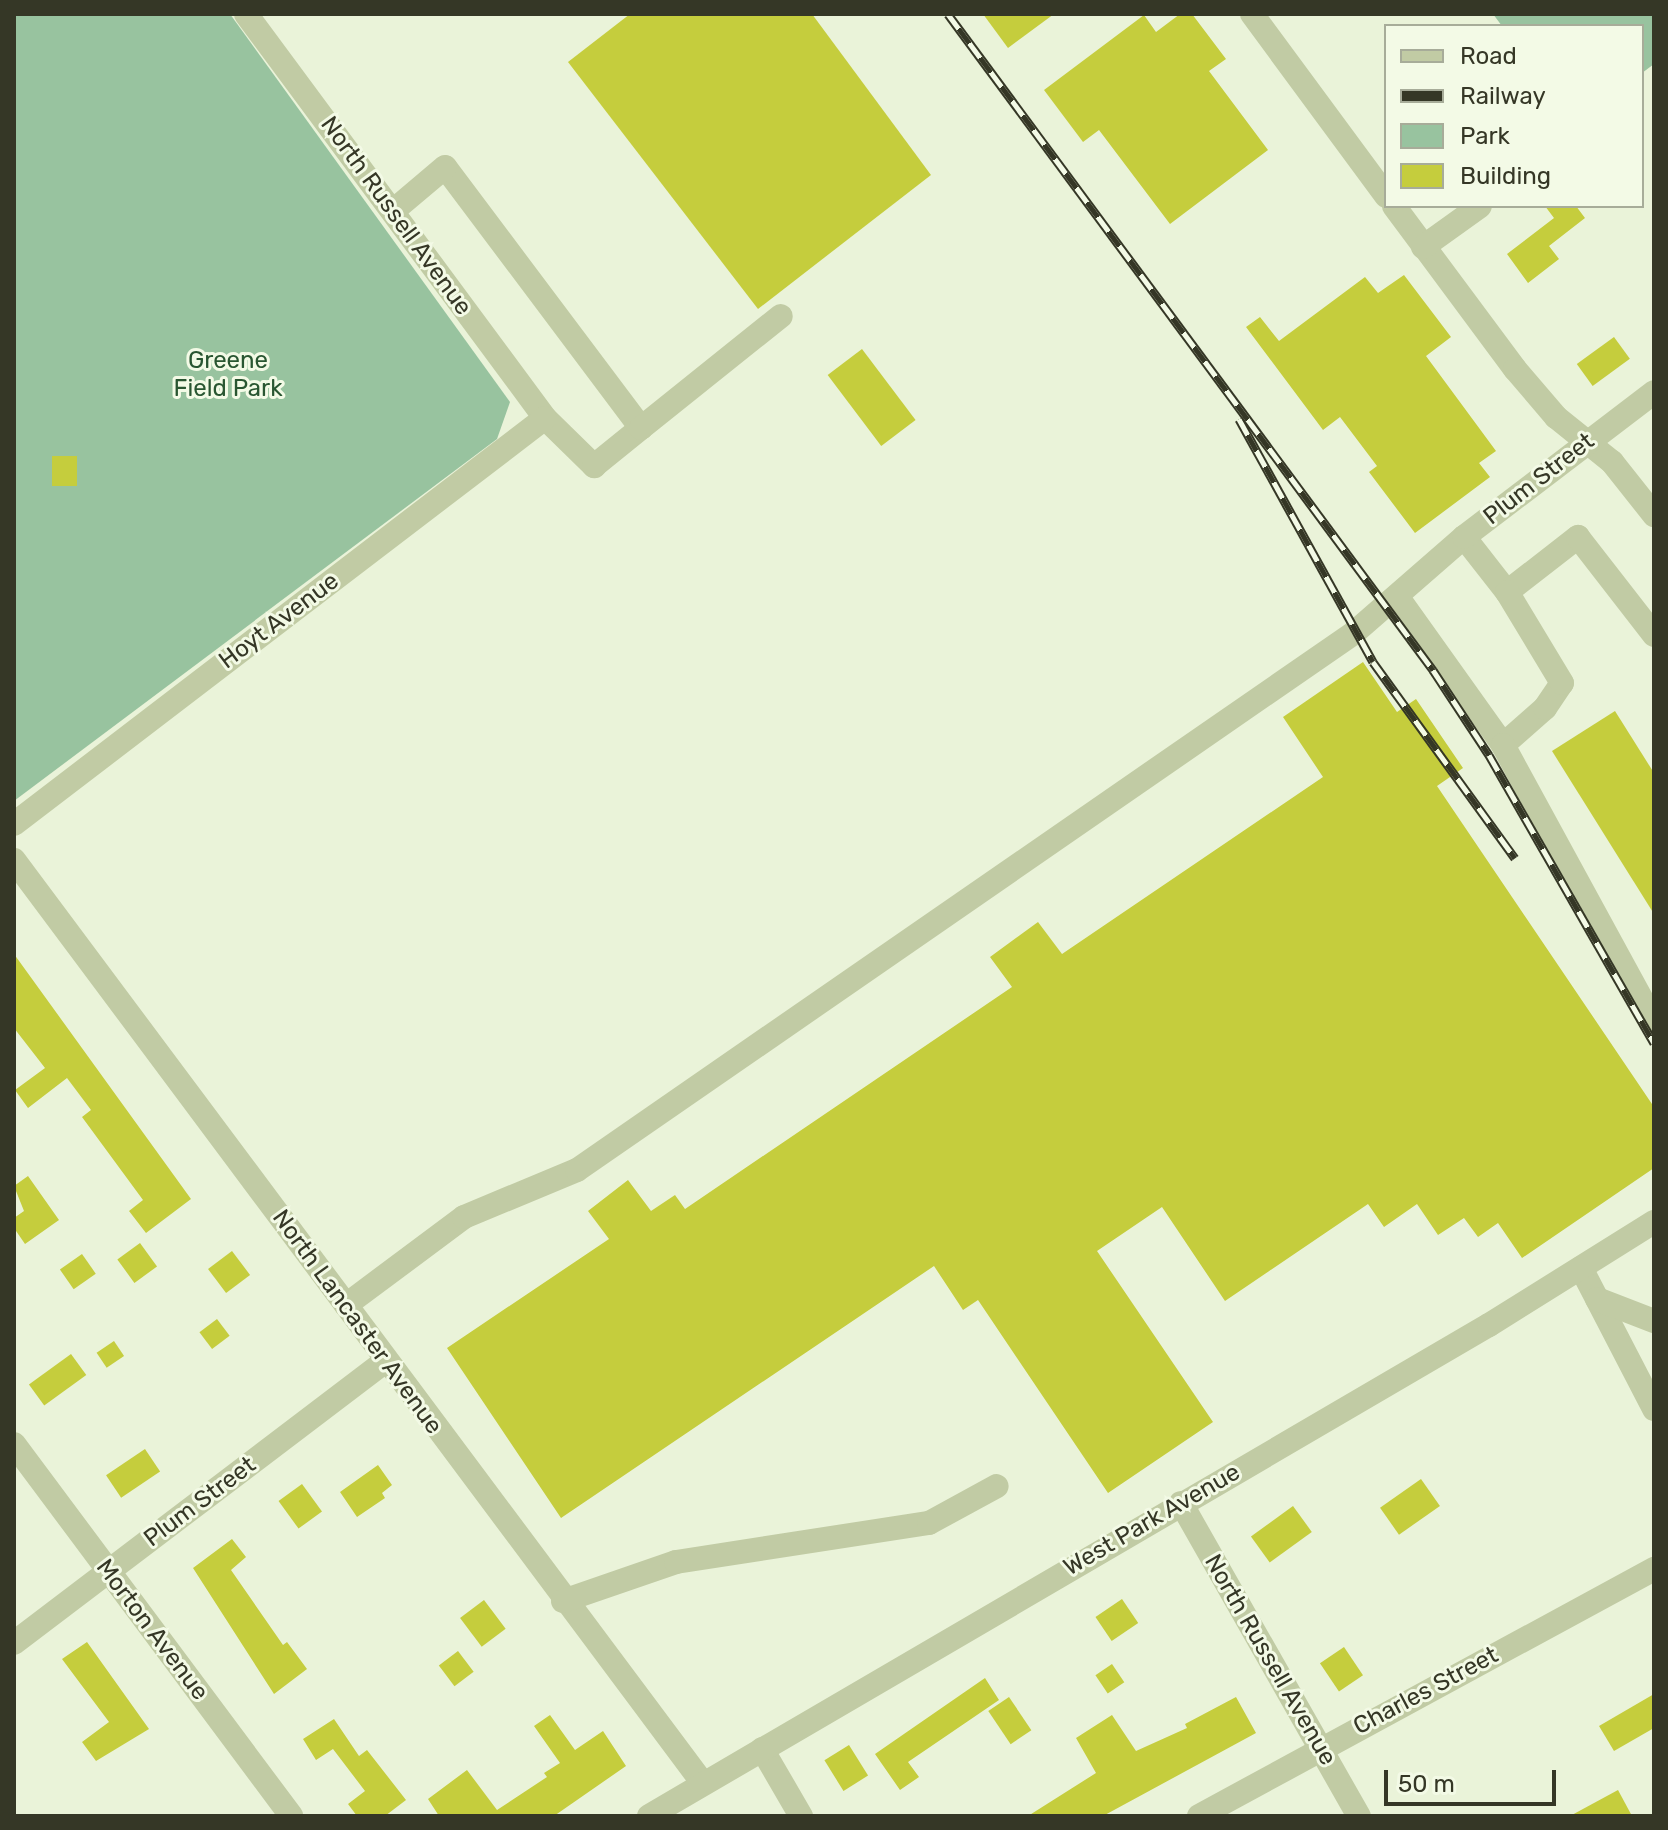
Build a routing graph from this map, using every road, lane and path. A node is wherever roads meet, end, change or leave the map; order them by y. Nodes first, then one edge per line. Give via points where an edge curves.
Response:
1 (246, 14) edge
2 (1252, 14) edge
3 (1384, 193) edge
4 (1395, 208) edge
5 (1477, 208) edge
6 (393, 211) junction
7 (1423, 247) junction
8 (781, 316) dead end
9 (1654, 392) edge
10 (545, 418) junction
11 (641, 428) junction
12 (1587, 442) junction
13 (1654, 515) edge
14 (1464, 537) junction
15 (1507, 592) junction
16 (1399, 599) junction
17 (1654, 635) edge
18 (1503, 745) junction
19 (14, 824) edge
20 (14, 860) edge
21 (1654, 1022) edge
22 (1654, 1222) edge
23 (1581, 1268) junction
24 (1597, 1299) junction
25 (346, 1305) junction
26 (1654, 1321) edge
27 (386, 1361) junction
28 (1654, 1409) edge
29 (14, 1444) edge
30 (997, 1486) dead end
31 (1181, 1503) junction
32 (1654, 1569) edge
33 (108, 1572) junction
34 (563, 1601) junction
35 (14, 1643) edge
36 (1320, 1748) junction
37 (762, 1749) junction
38 (702, 1782) junction
39 (291, 1816) edge
40 (649, 1816) edge
41 (801, 1816) edge
42 (1199, 1816) edge
43 (1359, 1816) edge

1 - 6 street, North Russell Avenue
2 - 3 street
4 - 7 street
5 - 7 street
6 - 10 street, North Russell Avenue
6 - 11 street via 445,167
7 - 12 street via 1515,369 1556,417
8 - 11 street
9 - 12 street, Plum Street
10 - 11 street, North Russell Avenue via 594,466
10 - 19 street, Hoyt Avenue
12 - 13 street via 1612,462
12 - 14 street, Plum Street
14 - 15 street
14 - 16 street, Plum Street
15 - 17 street via 1578,537
15 - 18 street via 1562,683 1545,708
16 - 18 street
16 - 25 street, Plum Street via 577,1170 464,1217
18 - 21 street
20 - 25 street, North Lancaster Avenue
22 - 23 street, West Park Avenue
23 - 24 street
23 - 31 street, West Park Avenue
24 - 26 street
24 - 28 street
25 - 27 street, North Lancaster Avenue
27 - 33 street, Plum Street
27 - 34 street, North Lancaster Avenue
29 - 33 street, Morton Avenue
30 - 34 street via 929,1523 676,1562
31 - 36 street, North Russell Avenue
31 - 37 street, West Park Avenue
32 - 36 street, Charles Street
33 - 35 street, Plum Street
33 - 39 street, Morton Avenue
34 - 38 street, North Lancaster Avenue
36 - 42 street, Charles Street
36 - 43 street, North Russell Avenue
37 - 38 street, West Park Avenue
37 - 41 street
38 - 40 street, West Park Avenue

